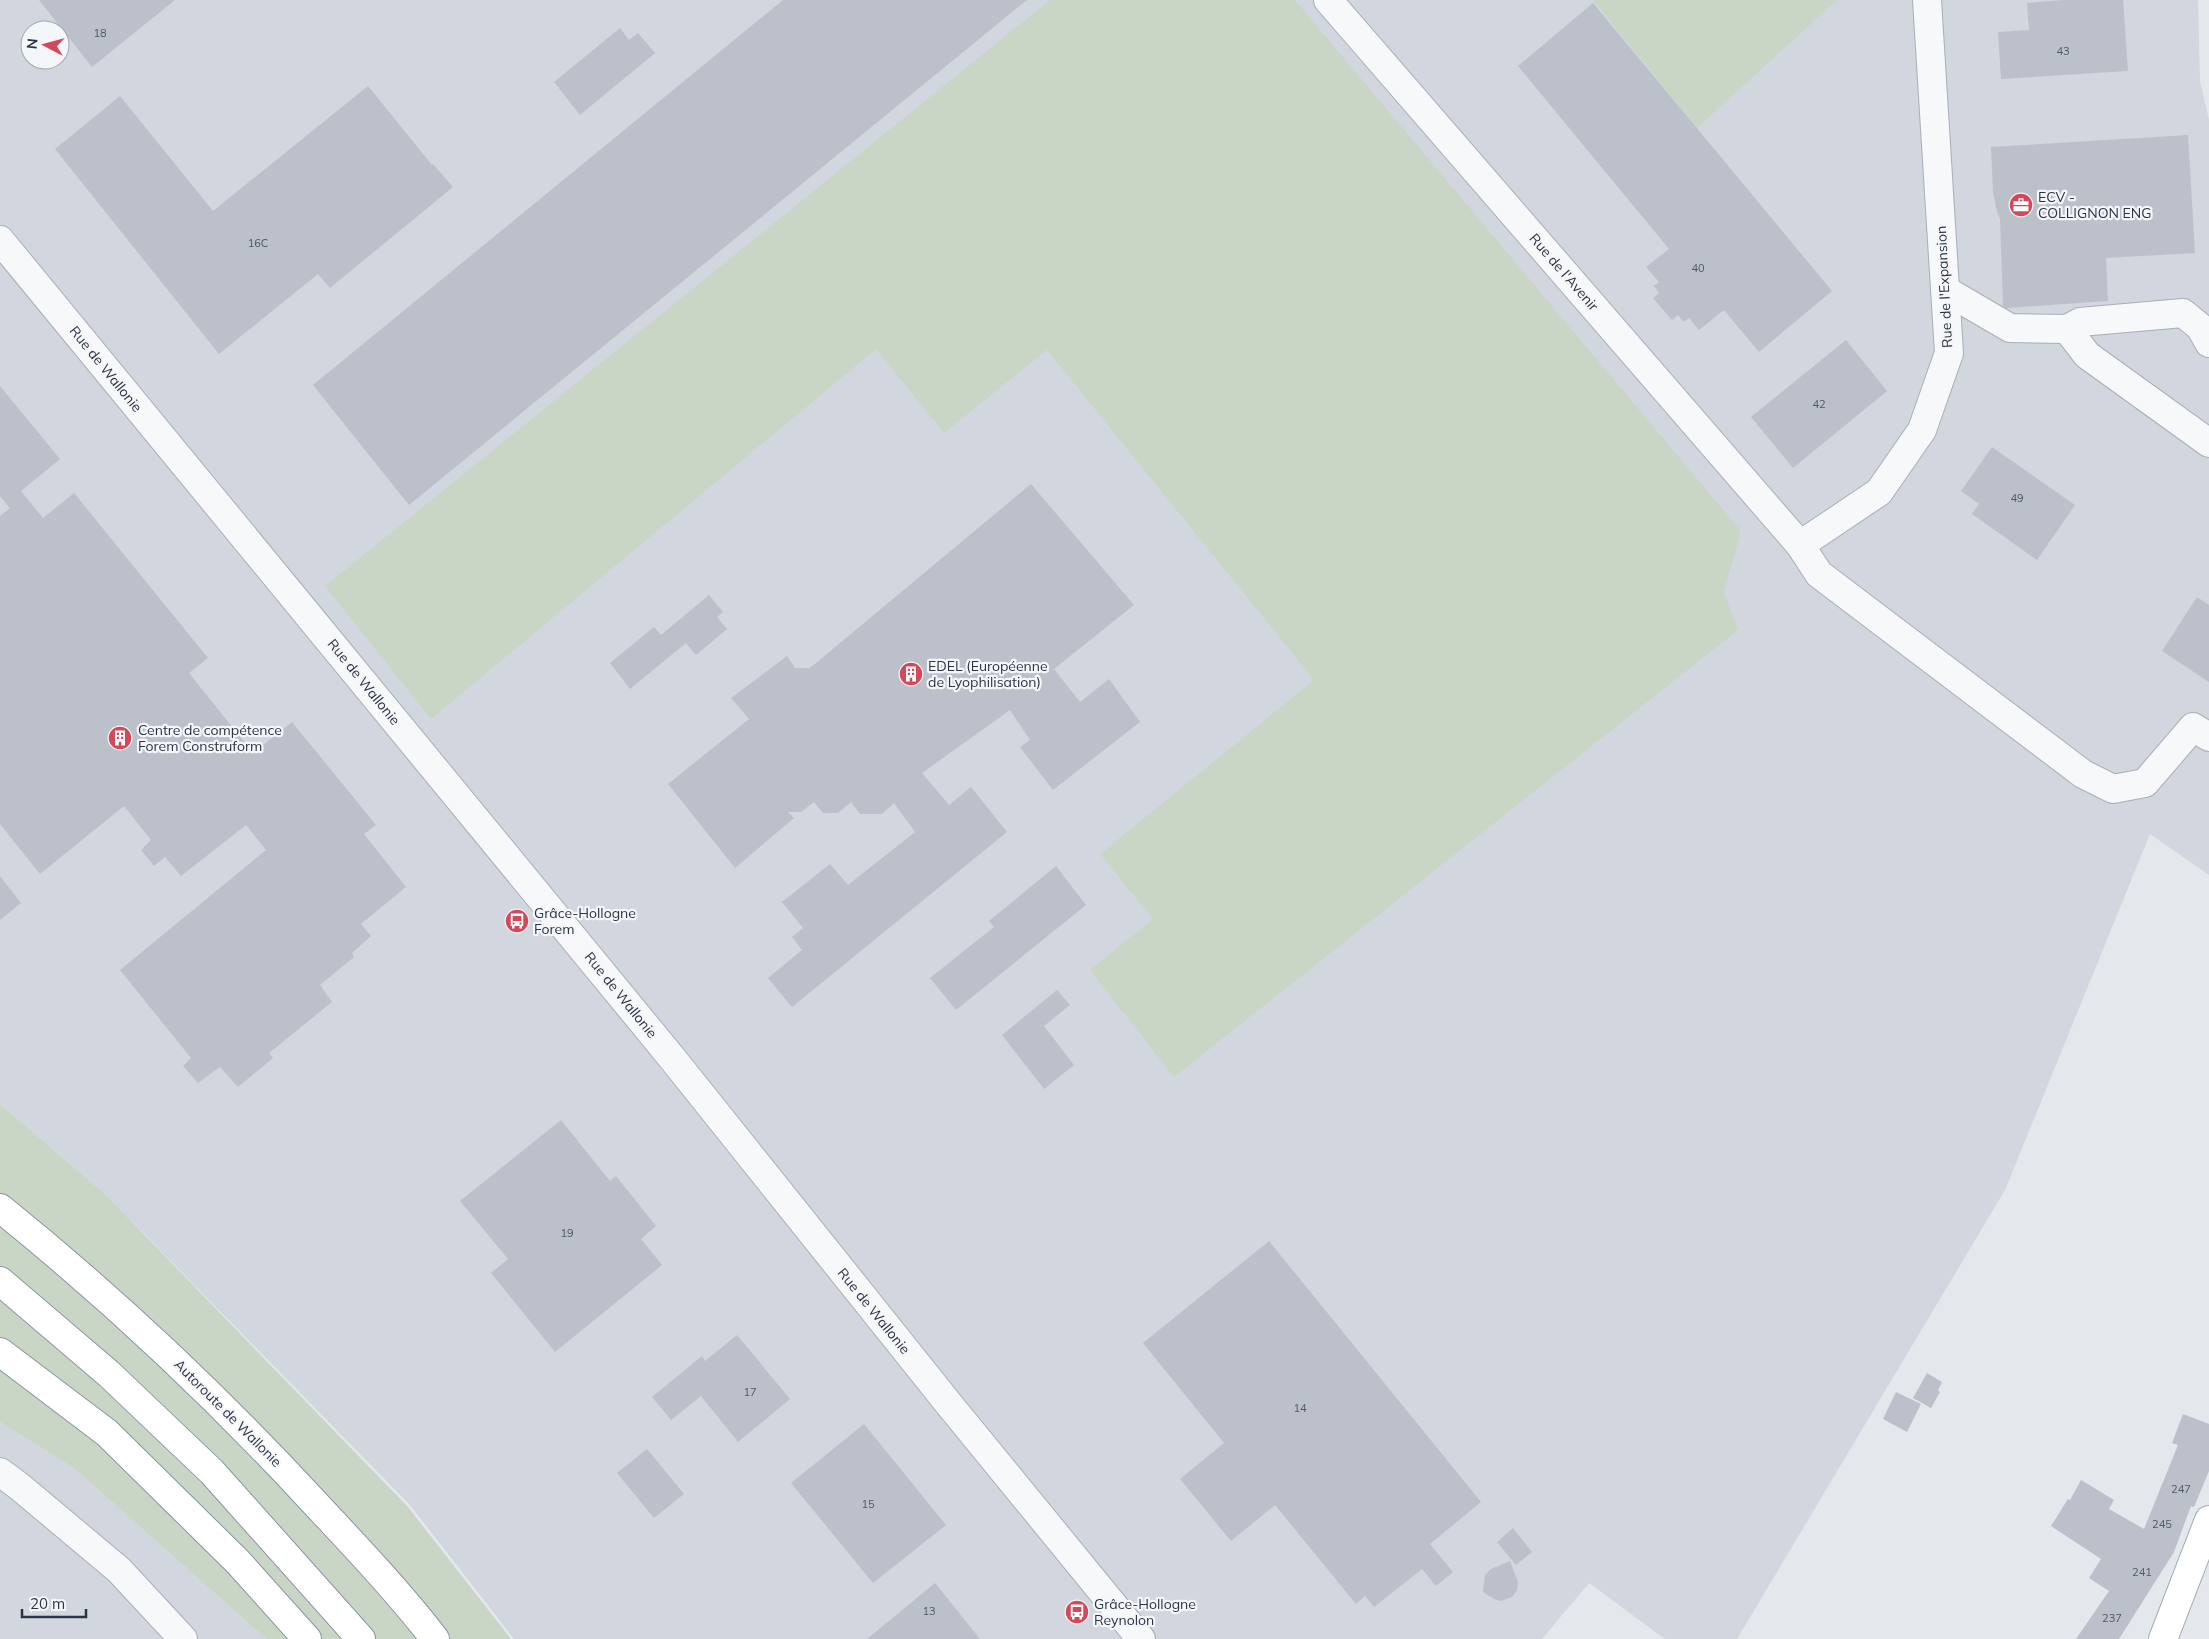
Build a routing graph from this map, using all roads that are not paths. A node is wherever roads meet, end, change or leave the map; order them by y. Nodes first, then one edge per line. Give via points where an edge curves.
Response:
1 (1328, 0) edge
2 (1927, 0) edge
3 (0, 240) edge
4 (1945, 290) junction
5 (2067, 329) junction
6 (2209, 343) edge
7 (2209, 443) edge
8 (1800, 545) junction
9 (2209, 737) edge
10 (0, 1208) edge
11 (0, 1281) edge
12 (0, 1352) edge
13 (0, 1472) edge
14 (2209, 1520) edge
15 (1139, 1638) edge
16 (184, 1639) edge
17 (307, 1639) edge
18 (362, 1639) edge
19 (435, 1639) edge
20 (2163, 1639) edge

1 - 8 street, Rue de l'Avenir
2 - 4 street, Rue de l'Expansion
3 - 15 street, Rue de Wallonie via 672,1058
4 - 5 street via 2010,328
4 - 8 street, Rue de l'Expansion via 1948,353 1922,430 1879,492
5 - 6 street via 2080,322 2183,313 2200,327
5 - 7 street via 2087,355
8 - 9 street, Rue de l'Avenir via 1819,574 2083,774 2113,790 2145,783 2193,727
10 - 19 main road, Autoroute de Wallonie via 158,1342 250,1432
11 - 18 main road via 109,1374 212,1472
12 - 17 main road via 107,1433 238,1562
13 - 16 street via 119,1570
14 - 20 main road

